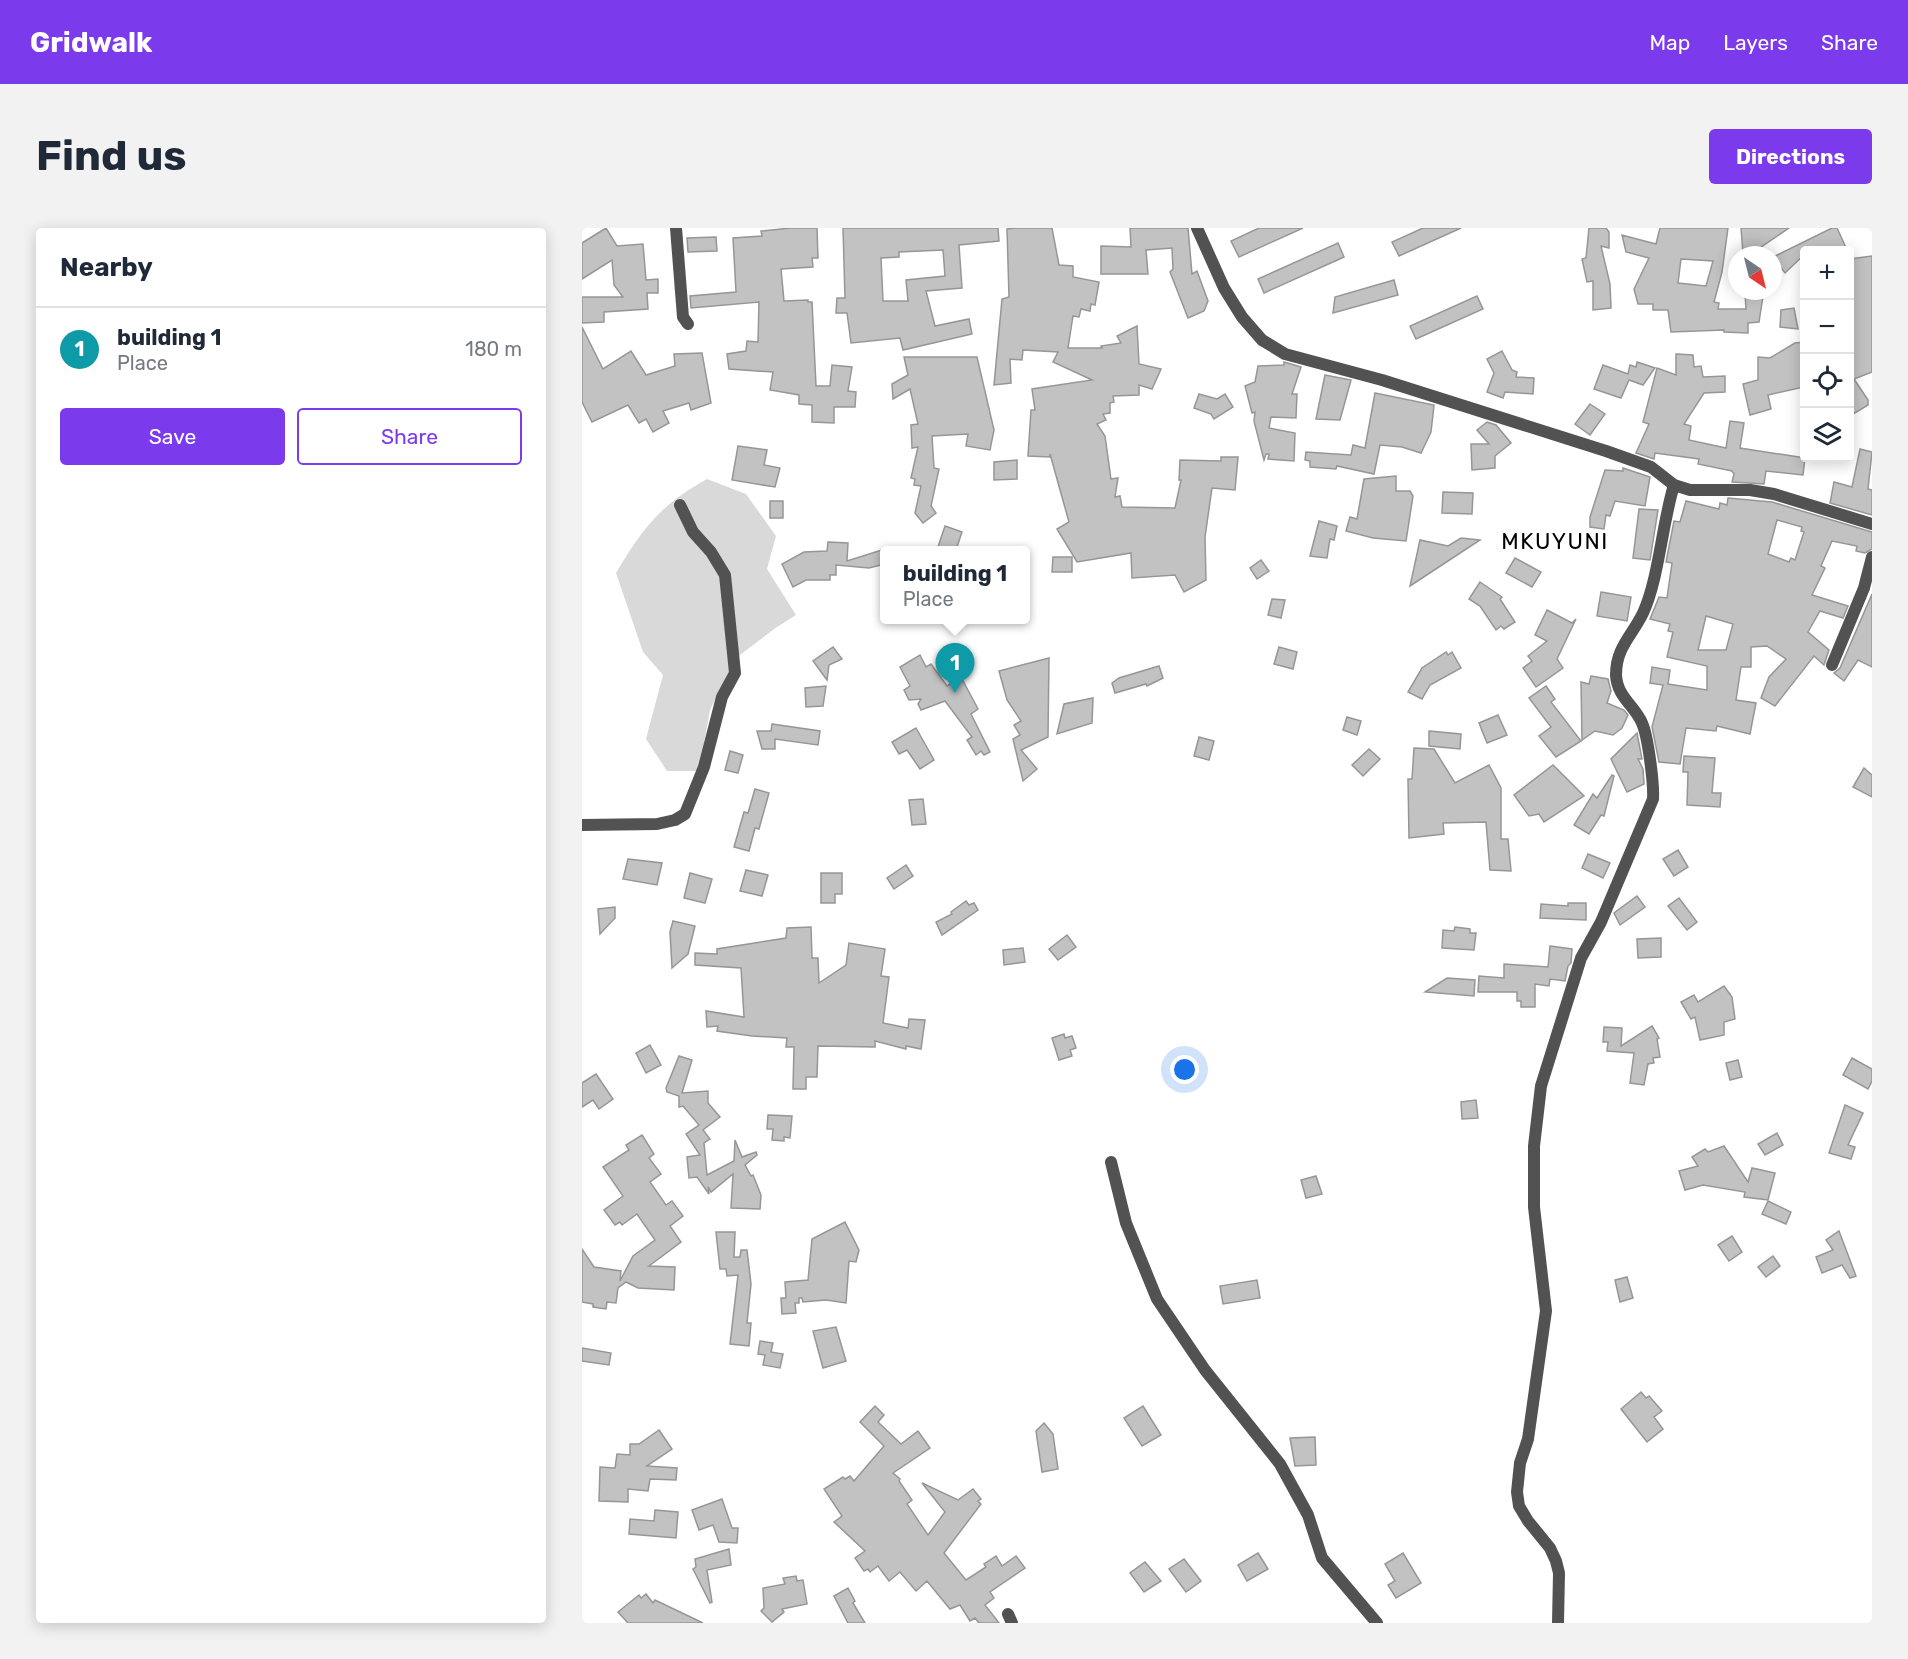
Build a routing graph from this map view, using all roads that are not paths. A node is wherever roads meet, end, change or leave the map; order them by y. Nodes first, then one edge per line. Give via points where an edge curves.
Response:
1 (676, 228) edge
2 (1197, 228) edge
3 (688, 324) dead end
4 (1674, 485) junction
5 (680, 505) dead end
6 (1872, 524) edge
7 (1872, 557) edge
8 (1832, 665) dead end
9 (582, 825) edge
10 (1111, 1162) dead end
11 (1377, 1623) edge
12 (1558, 1623) edge

1 - 3 street via 683,317
2 - 4 street via 1242,317 1262,340 1285,354 1382,380 1606,451 1651,467
4 - 6 street via 1690,490 1774,494
4 - 12 street via 1650,597 1626,637 1616,677 1622,695 1642,723 1654,779 1653,799 1601,922 1581,958 1540,1086 1534,1207 1546,1311 1517,1492 1519,1506 1556,1561
5 - 9 street via 693,532 725,575 735,673 722,697 704,767 685,814 657,824
7 - 8 street via 1864,588
10 - 11 street via 1126,1223 1157,1299 1205,1370 1280,1464 1308,1515 1322,1558

